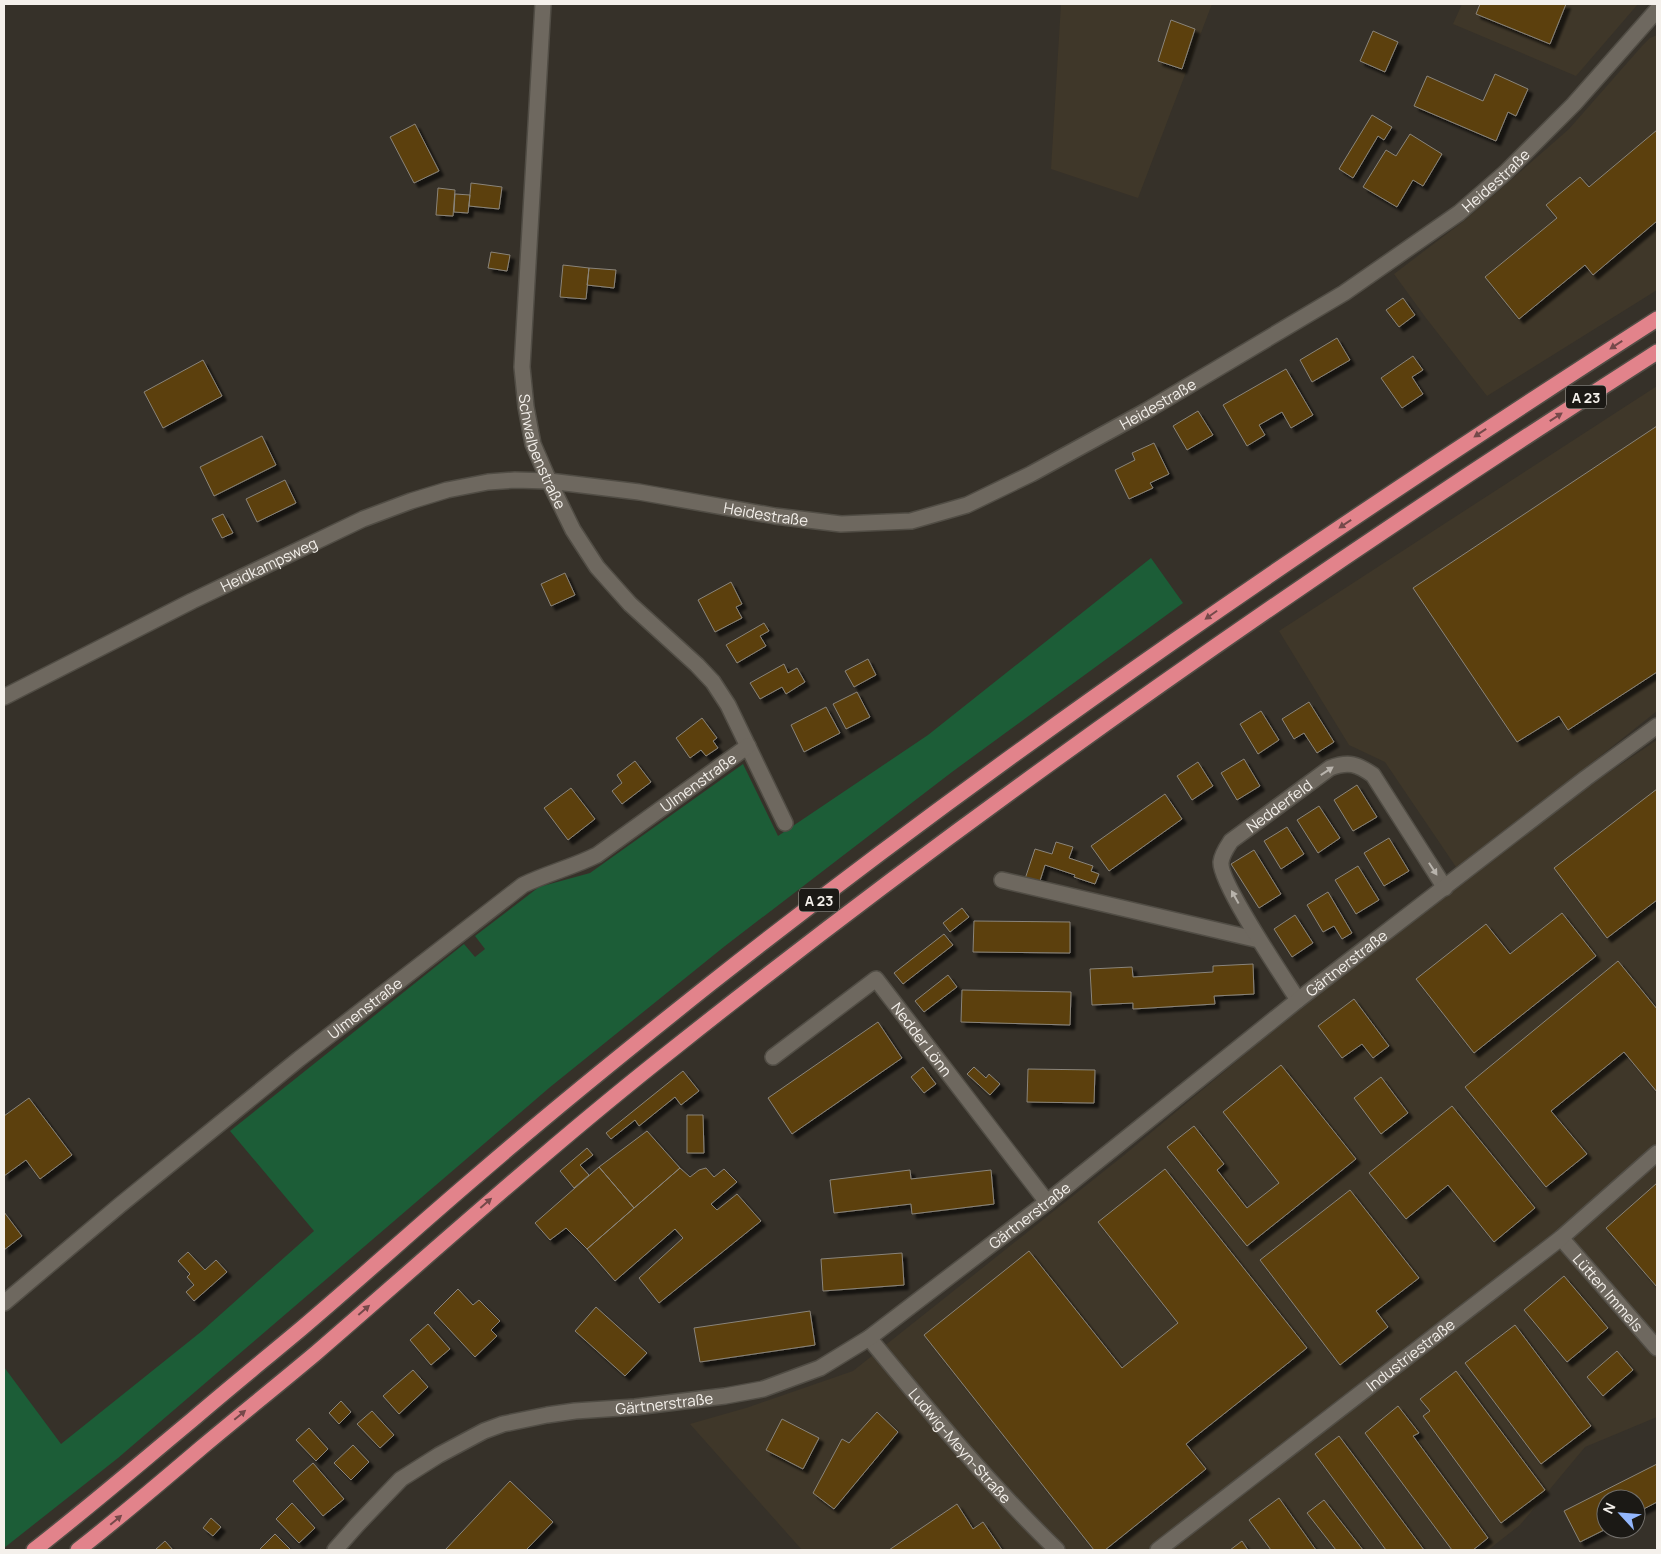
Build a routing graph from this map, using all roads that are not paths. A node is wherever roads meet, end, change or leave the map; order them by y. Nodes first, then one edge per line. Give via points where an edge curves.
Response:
1 (543, 4) edge
2 (1657, 10) edge
3 (1657, 319) edge
4 (1657, 352) edge
5 (549, 481) junction
6 (4, 697) edge
7 (1657, 726) edge
8 (748, 746) junction
9 (785, 823) dead end
10 (1002, 880) dead end
11 (1445, 888) junction
12 (1259, 940) junction
13 (1298, 1000) junction
14 (773, 1058) dead end
15 (1657, 1153) edge
16 (1047, 1202) junction
17 (1561, 1238) junction
18 (4, 1303) edge
19 (869, 1338) junction
20 (1657, 1348) edge
21 (34, 1550) edge
22 (78, 1550) edge
23 (335, 1550) edge
24 (1057, 1550) edge
25 (1158, 1550) edge

1 - 5 street, Schwalbenstraße via 522,367 533,444
2 - 5 street, Heidestraße via 1559,119 1506,173 1459,213 1344,293 1146,411 967,505 911,521 841,524
3 -> 21 highway, A 23 via 1504,417 1160,650 810,907 586,1083 302,1328 96,1502
22 -> 4 highway, A 23 via 314,1354 591,1115 824,931 995,803 1228,637 1515,443
5 - 6 street, Heidkampsweg via 488,482 447,490 363,519
5 - 8 street, Schwalbenstraße via 573,530 597,567 630,604 713,682
7 - 11 street, Gärtnerstraße
8 - 9 street, Schwalbenstraße
8 - 18 street, Ulmenstraße via 597,855 523,885 300,1059
10 - 12 street
12 -> 11 street, Nedderfeld via 1224,875 1221,863 1224,851 1231,841 1330,768 1344,763 1360,766 1373,775
11 - 13 street, Gärtnerstraße
12 - 13 street, Nedderfeld
13 - 16 street, Gärtnerstraße
14 - 16 street, Nedder Lönn via 876,979
15 - 17 street, Industriestraße
16 - 19 street, Gärtnerstraße
17 - 20 street, Lütten Immels
17 - 25 street, Industriestraße
19 - 23 street, Gärtnerstraße via 820,1368 763,1389 644,1406 547,1415 484,1431 401,1479
19 - 24 street, Ludwig-Meyn-Straße via 949,1435

